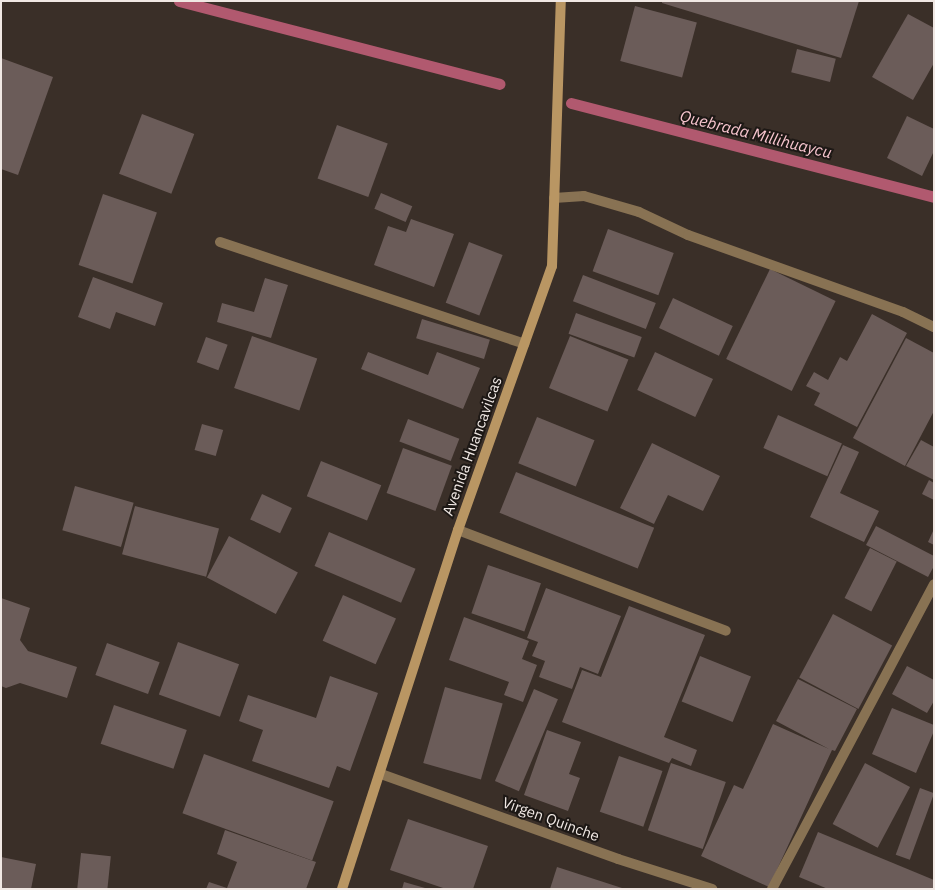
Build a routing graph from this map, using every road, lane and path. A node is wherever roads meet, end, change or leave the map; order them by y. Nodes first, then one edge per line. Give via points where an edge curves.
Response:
1 (561, 1) edge
2 (554, 198) junction
3 (220, 242) dead end
4 (934, 327) edge
5 (524, 344) junction
6 (458, 530) junction
7 (934, 584) edge
8 (726, 631) dead end
9 (381, 774) junction
10 (342, 889) edge
11 (712, 889) edge
12 (772, 889) edge

1 - 2 street, Avenida Huancavilcas
2 - 4 street via 584,196 639,212 688,235 903,312
2 - 5 street, Avenida Huancavilcas via 552,266
3 - 5 street
5 - 6 street, Avenida Huancavilcas
6 - 8 street
6 - 9 street, Avenida Huancavilcas
7 - 12 street
9 - 10 street, Avenida Huancavilcas
9 - 11 street, Virgen Quinche via 618,859

